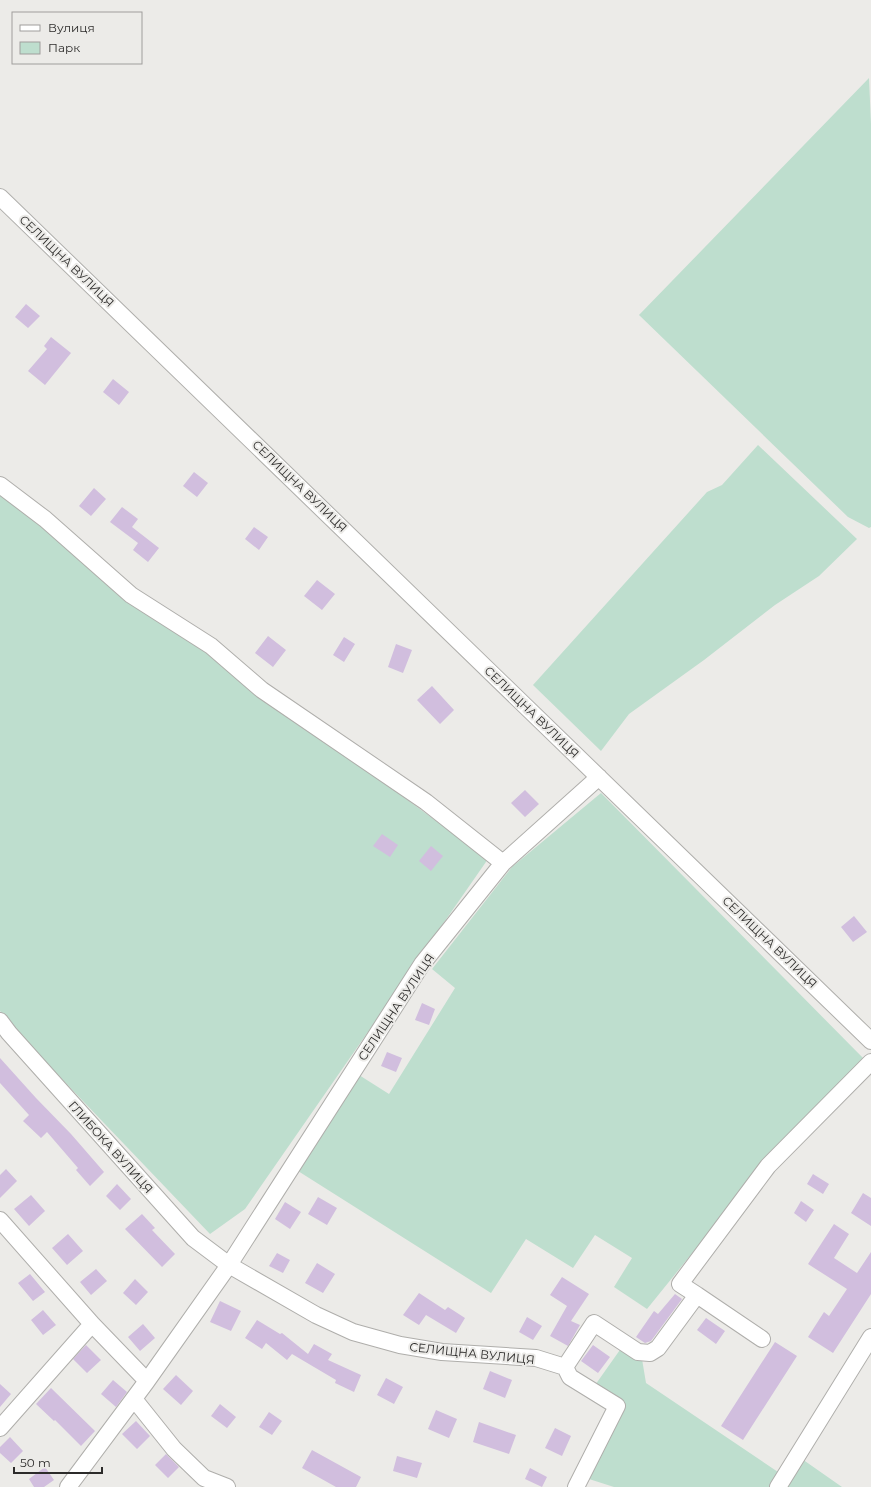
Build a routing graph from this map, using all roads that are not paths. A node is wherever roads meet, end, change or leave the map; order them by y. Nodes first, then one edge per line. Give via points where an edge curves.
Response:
1 (0, 197) edge
2 (0, 485) edge
3 (599, 777) junction
4 (503, 863) junction
5 (0, 1021) edge
6 (871, 1041) edge
7 (871, 1062) edge
8 (0, 1220) edge
9 (229, 1265) junction
10 (697, 1295) junction
11 (92, 1324) junction
12 (871, 1337) edge
13 (762, 1339) dead end
14 (565, 1367) junction
15 (147, 1381) junction
16 (134, 1399) junction
17 (0, 1428) edge
18 (68, 1487) edge
19 (227, 1487) edge
20 (576, 1487) edge
21 (778, 1487) edge

1 - 3 street, СЕЛИЩНА ВУЛИЦЯ
2 - 4 street via 45,519 131,595 211,646 262,690 426,802
3 - 4 street, СЕЛИЩНА ВУЛИЦЯ
3 - 6 street, СЕЛИЩНА ВУЛИЦЯ
4 - 9 street, СЕЛИЩНА ВУЛИЦЯ via 422,964
5 - 9 street, ГЛИБОКА ВУЛИЦЯ via 193,1238
7 - 10 street via 768,1166 680,1284
8 - 11 street
9 - 14 street, СЕЛИЩНА ВУЛИЦЯ via 316,1315 353,1332 442,1352 536,1358
9 - 15 street, СЕЛИЩНА ВУЛИЦЯ
10 - 13 street
10 - 14 street via 658,1348 650,1353 638,1352 594,1323
11 - 15 street
11 - 17 street
12 - 21 street
14 - 20 street via 570,1377 617,1406
15 - 16 street, СЕЛИЩНА ВУЛИЦЯ
16 - 18 street, СЕЛИЩНА ВУЛИЦЯ
16 - 19 street via 174,1449 204,1478

